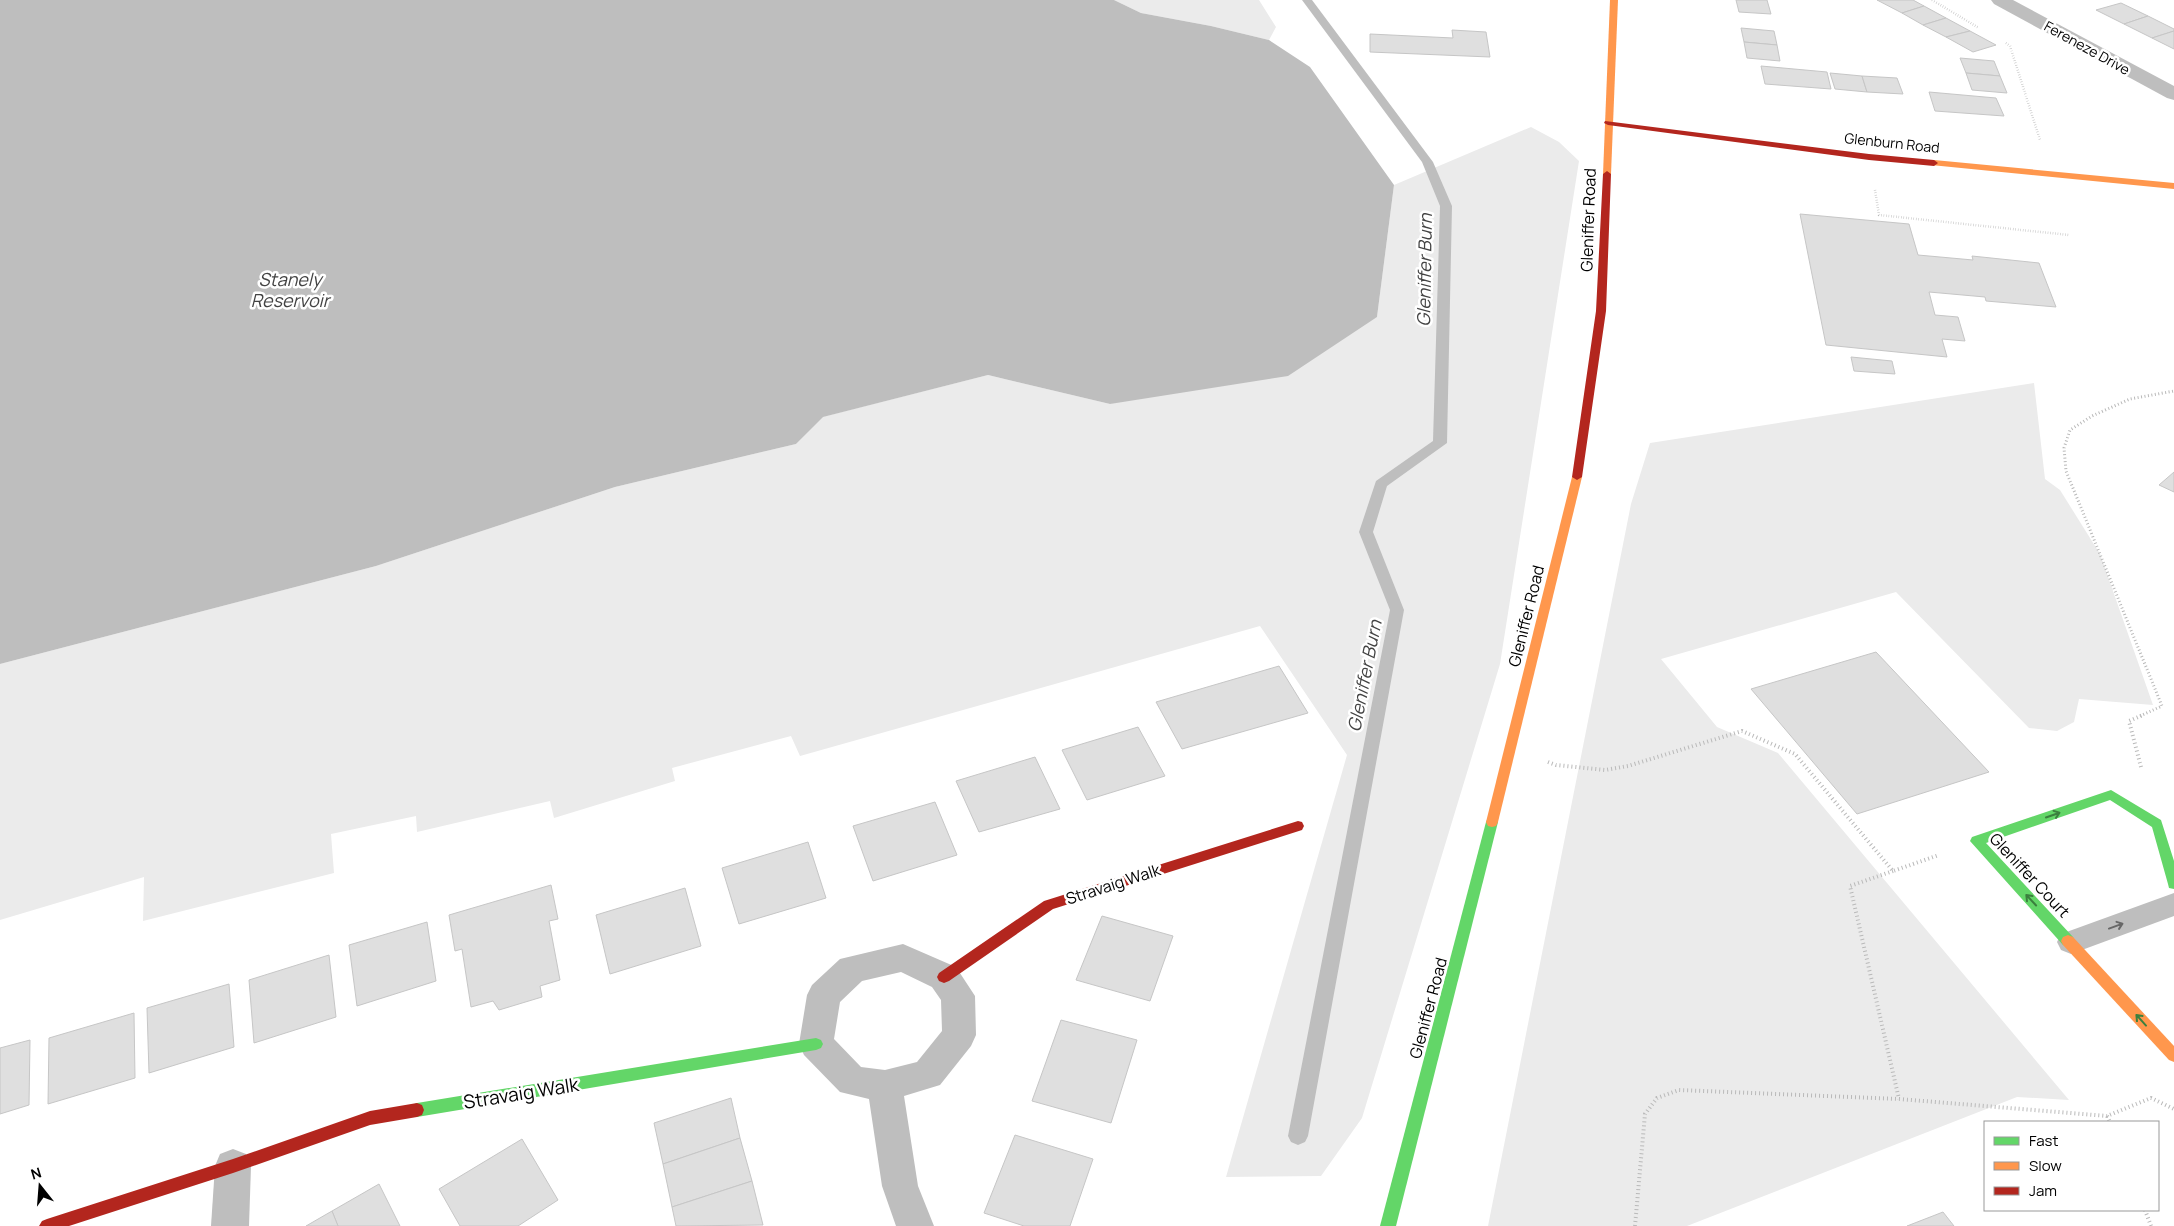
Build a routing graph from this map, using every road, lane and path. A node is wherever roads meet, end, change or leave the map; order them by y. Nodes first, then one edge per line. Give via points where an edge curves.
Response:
1 (1614, 0) edge
2 (1932, 0) edge
3 (2000, 0) edge
4 (1987, 32) dead end
5 (2002, 41) dead end
6 (2174, 94) edge
7 (1608, 123) junction
8 (1869, 157) junction
9 (2050, 174) junction
10 (2174, 186) edge
11 (2069, 235) dead end
12 (2174, 391) edge
13 (1511, 747) junction
14 (2157, 824) junction
15 (1298, 826) dead end
16 (1976, 841) junction
17 (1894, 871) junction
18 (2174, 884) edge
19 (2174, 904) edge
20 (2070, 942) junction
21 (944, 977) junction
22 (816, 1044) junction
23 (2174, 1056) edge
24 (885, 1086) junction
25 (1900, 1099) junction
26 (2174, 1109) edge
27 (2107, 1116) junction
28 (2110, 1121) edge
29 (233, 1166) junction
30 (2145, 1211) edge
31 (47, 1226) edge
32 (230, 1226) edge
33 (916, 1226) edge
34 (1388, 1226) edge
35 (1635, 1226) edge
36 (2151, 1226) edge

1 - 7 street, Gleniffer Road
2 - 4 path
3 - 6 street, Fereneze Drive
5 - 9 path via 2010,46
7 - 8 street, Glenburn Road
7 - 13 street, Gleniffer Road via 1601,312 1577,476
8 - 9 street, Glenburn Road
8 - 11 path via 1879,215
9 - 10 street, Glenburn Road
12 - 14 path via 2130,399 2092,416 2070,430 2064,448 2066,471 2162,706 2129,721
13 - 17 path via 1556,765 1605,770 1742,731 1795,754
13 - 34 street, Gleniffer Road
16 -> 14 street, Gleniffer Court via 2111,795
14 - 18 street
15 - 21 street, Stravaig Walk via 1049,904
16 - 17 path
20 -> 16 street, Gleniffer Court
17 - 25 path via 1850,886
20 -> 19 lane
23 -> 20 street, Gleniffer Court
21 - 22 street via 903,958 852,969 824,995
21 - 24 street via 958,996 959,1035 928,1074
22 - 24 street via 852,1081
22 - 29 street, Stravaig Walk via 370,1118
24 - 33 street via 900,1186
25 - 27 path
25 - 35 path via 1679,1090 1657,1098 1645,1114
26 - 27 path via 2151,1098
27 - 28 path
29 - 31 street, Stravaig Walk
29 - 32 street
30 - 36 path

